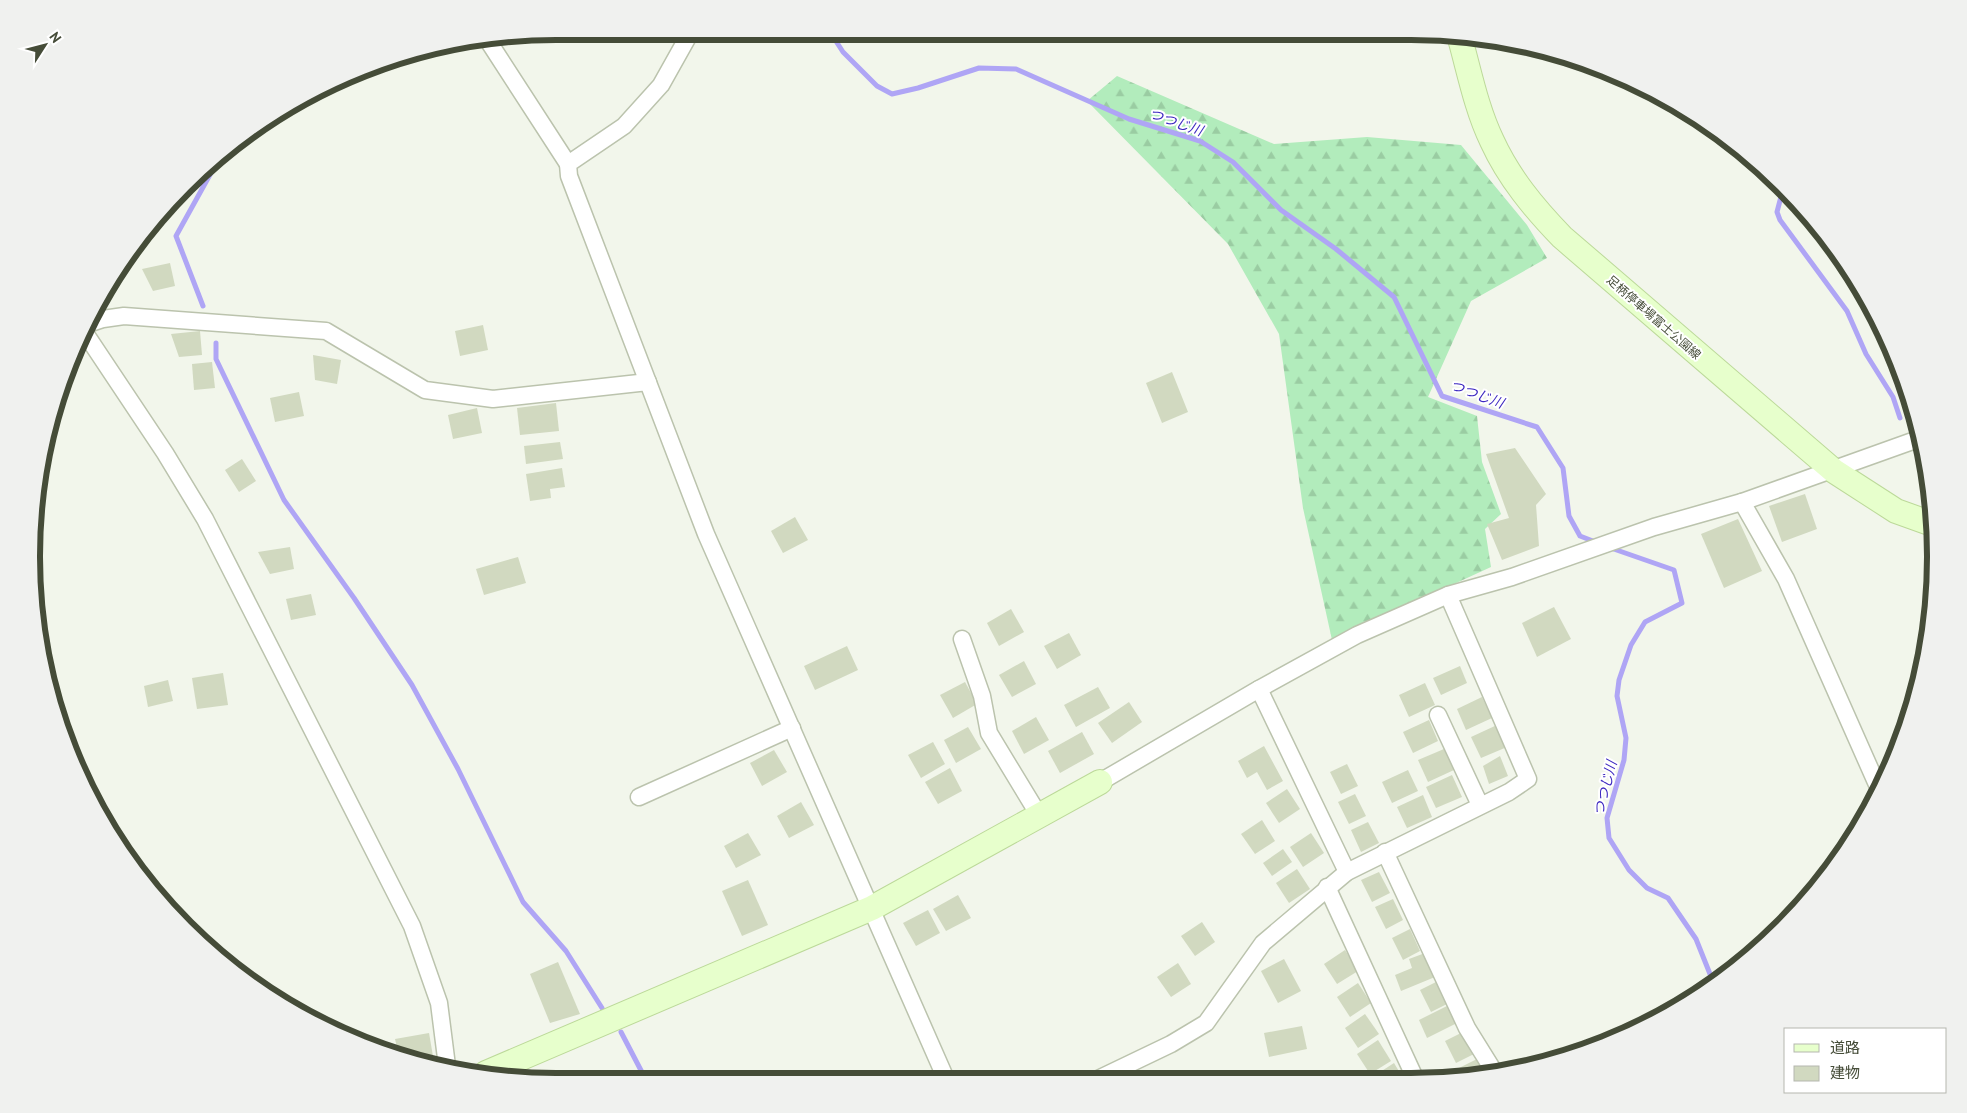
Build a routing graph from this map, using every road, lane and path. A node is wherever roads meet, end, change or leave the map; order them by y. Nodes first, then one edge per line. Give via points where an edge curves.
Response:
1 (686, 40) edge
2 (1461, 43) edge
3 (490, 44) edge
4 (568, 164) junction
5 (97, 321) edge
6 (88, 338) edge
7 (648, 382) junction
8 (1913, 441) edge
9 (1834, 471) junction
10 (1742, 502) junction
11 (1926, 522) edge
12 (1448, 595) junction
13 (962, 639) dead end
14 (1259, 689) junction
15 (1438, 715) dead end
16 (792, 728) junction
17 (1876, 781) edge
18 (1100, 782) joint
19 (639, 797) dead end
20 (1480, 806) junction
21 (1040, 817) junction
22 (1385, 852) junction
23 (1347, 872) junction
24 (1327, 887) junction
25 (872, 908) junction
26 (445, 1060) edge
27 (1491, 1067) edge
28 (494, 1069) edge
29 (943, 1073) edge
30 (1111, 1073) edge
31 (1413, 1073) edge

1 - 4 street via 661,85 624,126
2 - 9 main road, 足柄停車場富士公園線 via 1492,140 1534,208 1562,237
3 - 4 street
4 - 7 street via 574,190
5 - 7 street via 124,316 326,330 425,390 493,399
6 - 26 street via 205,519 412,926 439,1003
7 - 16 street via 706,534
8 - 9 street
9 - 10 street
9 - 11 main road, 足柄停車場富士公園線 via 1896,511
10 - 12 street via 1625,536 1594,549
10 - 17 street via 1786,580
12 - 14 street via 1357,635
12 - 20 street via 1528,779
13 - 21 street via 982,696 989,733
14 - 18 street
14 - 23 street
15 - 20 street
16 - 19 street
16 - 25 street
18 - 21 main road
20 - 22 street
21 - 25 main road
22 - 23 street
22 - 27 street via 1468,1028
23 - 24 street
24 - 30 street via 1263,943 1206,1022 1171,1044
24 - 31 street
25 - 28 main road
25 - 29 street

